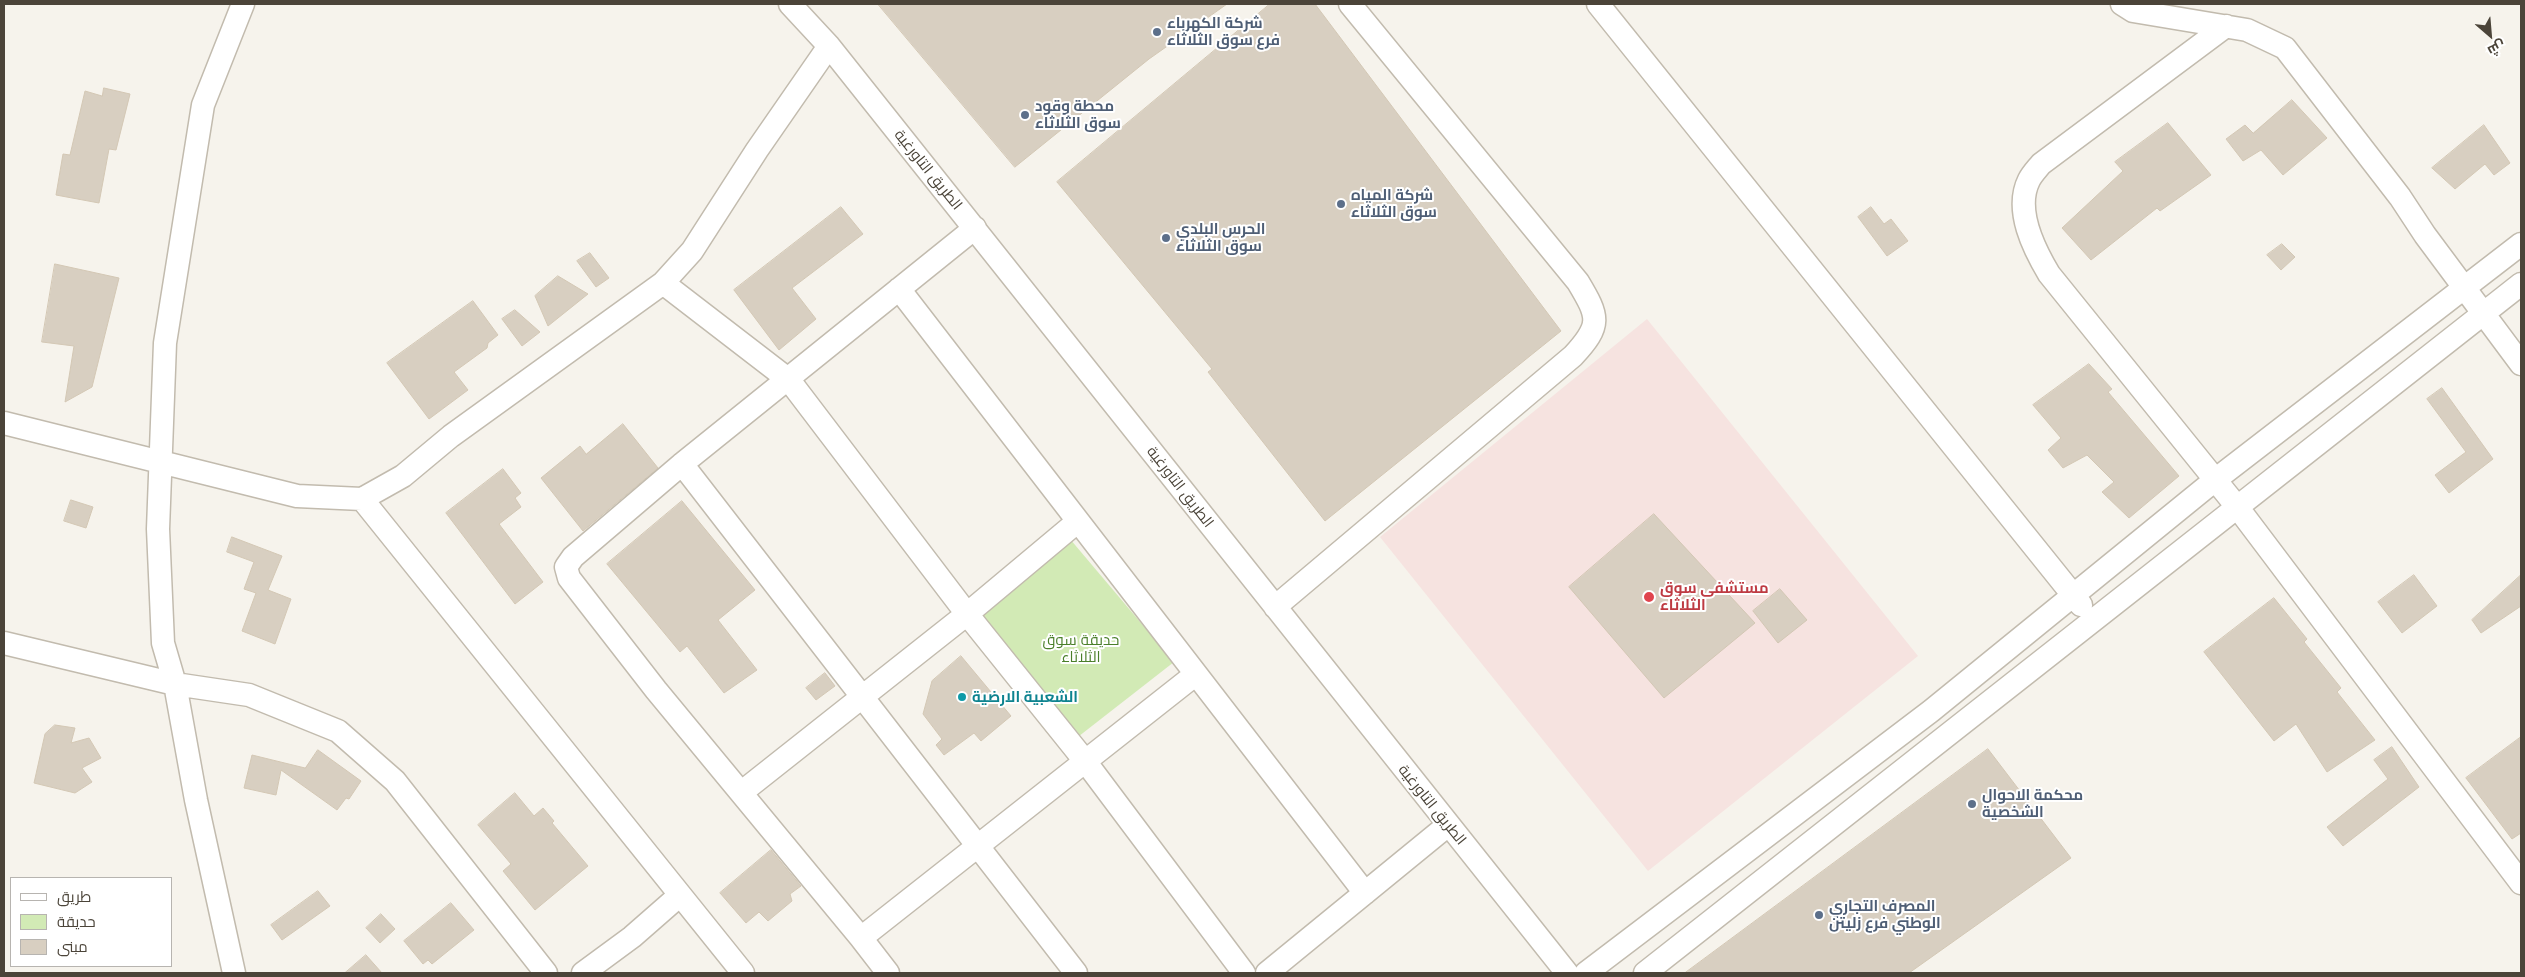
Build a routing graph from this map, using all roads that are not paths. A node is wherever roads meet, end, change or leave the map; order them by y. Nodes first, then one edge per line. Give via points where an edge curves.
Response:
1 (243, 4) edge
2 (790, 4) edge
3 (1350, 4) edge
4 (1598, 4) edge
5 (2122, 4) edge
6 (2226, 26) junction
7 (829, 46) junction
8 (975, 228) junction
9 (2521, 244) edge
10 (663, 283) junction
11 (2521, 284) edge
12 (2464, 288) junction
13 (898, 289) junction
14 (2483, 312) junction
15 (2521, 364) edge
16 (789, 380) junction
17 (4, 423) edge
18 (162, 462) junction
19 (682, 464) junction
20 (2216, 480) junction
21 (362, 499) junction
22 (2238, 508) junction
23 (1077, 522) junction
24 (2072, 594) junction
25 (1275, 607) junction
26 (967, 614) junction
27 (2093, 619) junction
28 (4, 643) edge
29 (1196, 674) junction
30 (175, 684) junction
31 (862, 696) junction
32 (1085, 762) junction
33 (742, 792) junction
34 (1448, 825) junction
35 (977, 846) junction
36 (2521, 883) edge
37 (1365, 893) junction
38 (680, 895) junction
39 (861, 938) junction
40 (234, 973) edge
41 (546, 973) edge
42 (583, 973) edge
43 (743, 973) edge
44 (888, 973) edge
45 (1076, 973) edge
46 (1244, 973) edge
47 (1267, 973) edge
48 (1568, 973) edge
49 (1586, 973) edge
50 (1645, 973) edge

1 - 18 street via 203,105 165,343
2 - 7 street, الطريق التاورغية
3 - 25 street via 1578,282 1591,304 1595,321 1591,337 1573,356
4 - 24 street
5 - 6 street via 2133,11
6 - 12 street via 2247,30 2285,48 2400,197
6 - 20 street via 2041,164 2029,180 2025,196 2033,247 2049,274
7 - 8 street, الطريق التاورغية
7 - 10 street via 692,251
8 - 13 street
8 - 25 street, الطريق التاورغية
9 - 12 street
10 - 16 street
10 - 21 street via 451,436 403,476
11 - 14 street
12 - 14 street
12 - 20 street
13 - 16 street
13 - 23 street
14 - 15 street
14 - 22 street
16 - 19 street
16 - 26 street
17 - 18 street
18 - 21 street via 297,496
18 - 30 street via 158,529 164,643
19 - 31 street
19 - 33 street via 573,557 566,567 569,578 656,690
20 - 22 street
20 - 24 street
21 - 38 street
22 - 27 street
22 - 36 street
23 - 26 street
23 - 29 street
24 - 27 street
24 - 49 street via 1931,712
25 - 34 street, الطريق التاورغية
26 - 31 street
26 - 32 street
27 - 50 street
28 - 30 street
29 - 32 street
29 - 37 street
30 - 40 street via 196,800
30 - 41 street via 249,696 338,731 395,781
31 - 33 street
31 - 35 street
32 - 35 street
32 - 46 street
33 - 39 street
34 - 37 street
34 - 48 street, الطريق التاورغية
35 - 39 street
35 - 45 street
37 - 47 street
38 - 42 street via 632,937
38 - 43 street
39 - 44 street

